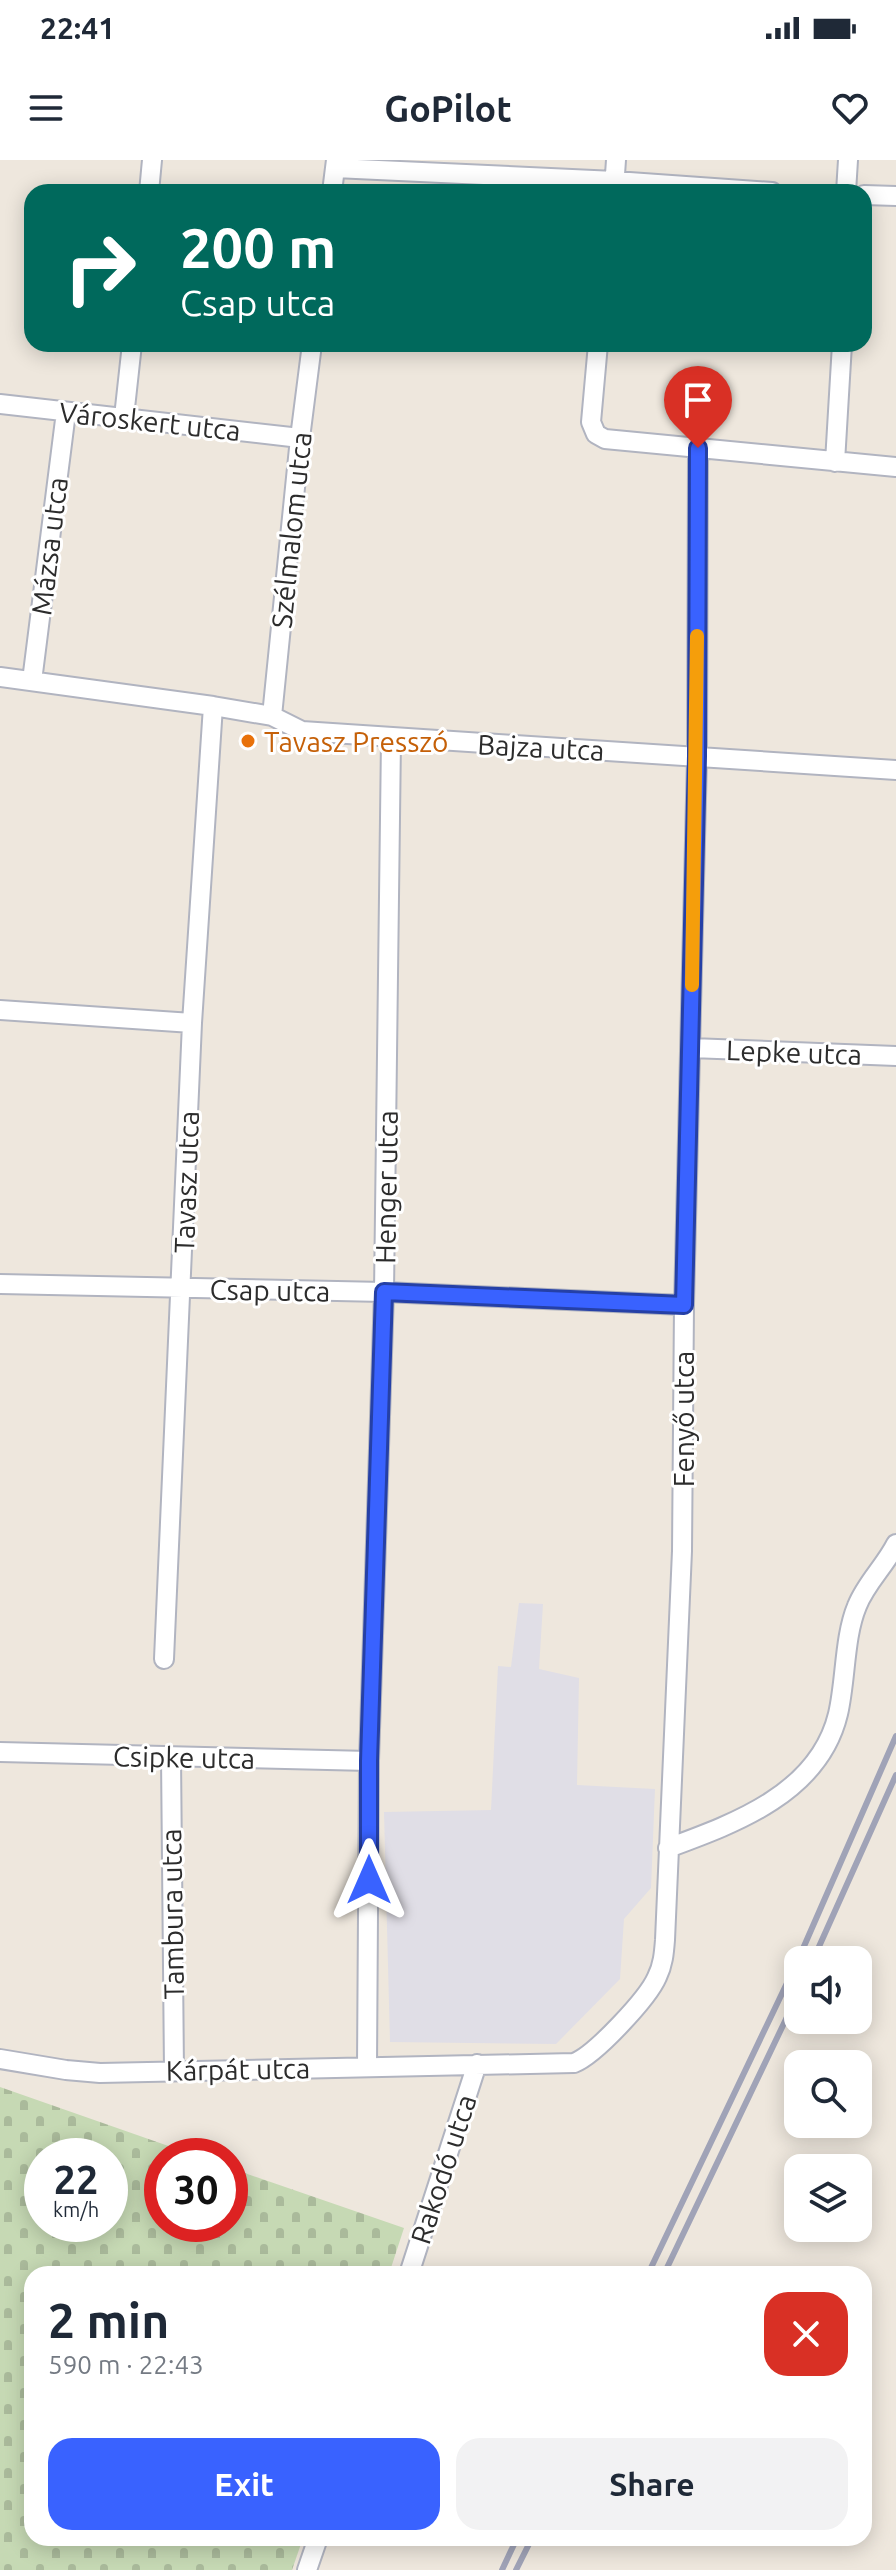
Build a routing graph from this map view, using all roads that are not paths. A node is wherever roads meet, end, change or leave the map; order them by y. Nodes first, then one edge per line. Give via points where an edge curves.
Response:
1 (152, 160) edge
2 (616, 160) edge
3 (848, 160) edge
4 (336, 164) edge
5 (150, 184) edge
6 (333, 184) edge
7 (589, 184) edge
8 (614, 184) edge
9 (846, 184) edge
10 (872, 195) edge
11 (896, 196) edge
12 (131, 352) edge
13 (311, 352) edge
14 (597, 352) edge
15 (842, 352) edge
16 (0, 404) edge
17 (66, 412) junction
18 (124, 417) junction
19 (300, 438) junction
20 (698, 448) junction
21 (835, 462) junction
22 (896, 467) edge
23 (0, 677) edge
24 (32, 681) junction
25 (213, 706) junction
26 (272, 716) junction
27 (391, 739) junction
28 (697, 756) junction
29 (896, 770) edge
30 (0, 1010) edge
31 (192, 1023) junction
32 (691, 1048) junction
33 (896, 1056) edge
34 (0, 1284) edge
35 (182, 1289) junction
36 (384, 1292) junction
37 (684, 1305) junction
38 (896, 1544) edge
39 (164, 1659) dead end
40 (0, 1752) edge
41 (171, 1757) junction
42 (369, 1761) junction
43 (668, 1848) junction
44 (0, 2059) edge
45 (477, 2064) junction
46 (367, 2066) junction
47 (174, 2071) junction
48 (412, 2266) edge
49 (315, 2546) edge
50 (307, 2570) edge

1 - 5 street
2 - 8 street
3 - 9 street
4 - 6 street
4 - 7 street
10 - 11 street
12 - 18 street
13 - 19 street, Szélmalom utca
14 - 20 street via 591,422 596,434
15 - 21 street
16 - 17 street, Városkert utca
17 - 18 street, Városkert utca
17 - 24 street, Mázsa utca
18 - 19 street, Városkert utca
19 - 26 street, Szélmalom utca
20 - 21 street
20 - 28 street, Fenyő utca
21 - 22 street
23 - 24 street, Bajza utca
24 - 25 street, Bajza utca
25 - 26 street, Bajza utca
25 - 31 street, Tavasz utca
26 - 27 street, Bajza utca via 302,731
27 - 28 street, Bajza utca
27 - 36 street, Henger utca
28 - 29 street, Bajza utca
28 - 32 street, Fenyő utca
30 - 31 street
31 - 35 street, Tavasz utca
32 - 33 street, Lepke utca
32 - 37 street, Fenyő utca
34 - 35 street, Csap utca
35 - 36 street, Csap utca
35 - 39 street, Tavasz utca
36 - 37 street, Csap utca
36 - 42 street, Henger utca
37 - 43 street, Fenyő utca via 682,1551
38 - 43 street via 856,1607 837,1716 814,1765 764,1805
40 - 41 street, Csipke utca
41 - 42 street, Csipke utca
41 - 47 street, Tambura utca
42 - 46 street, Henger utca
43 - 45 street, Fenyő utca via 664,1952 649,1992 582,2060
44 - 47 street, Kárpát utca via 100,2073
45 - 46 street, Kárpát utca
45 - 48 street, Rakodó utca
46 - 47 street, Kárpát utca
49 - 50 street

